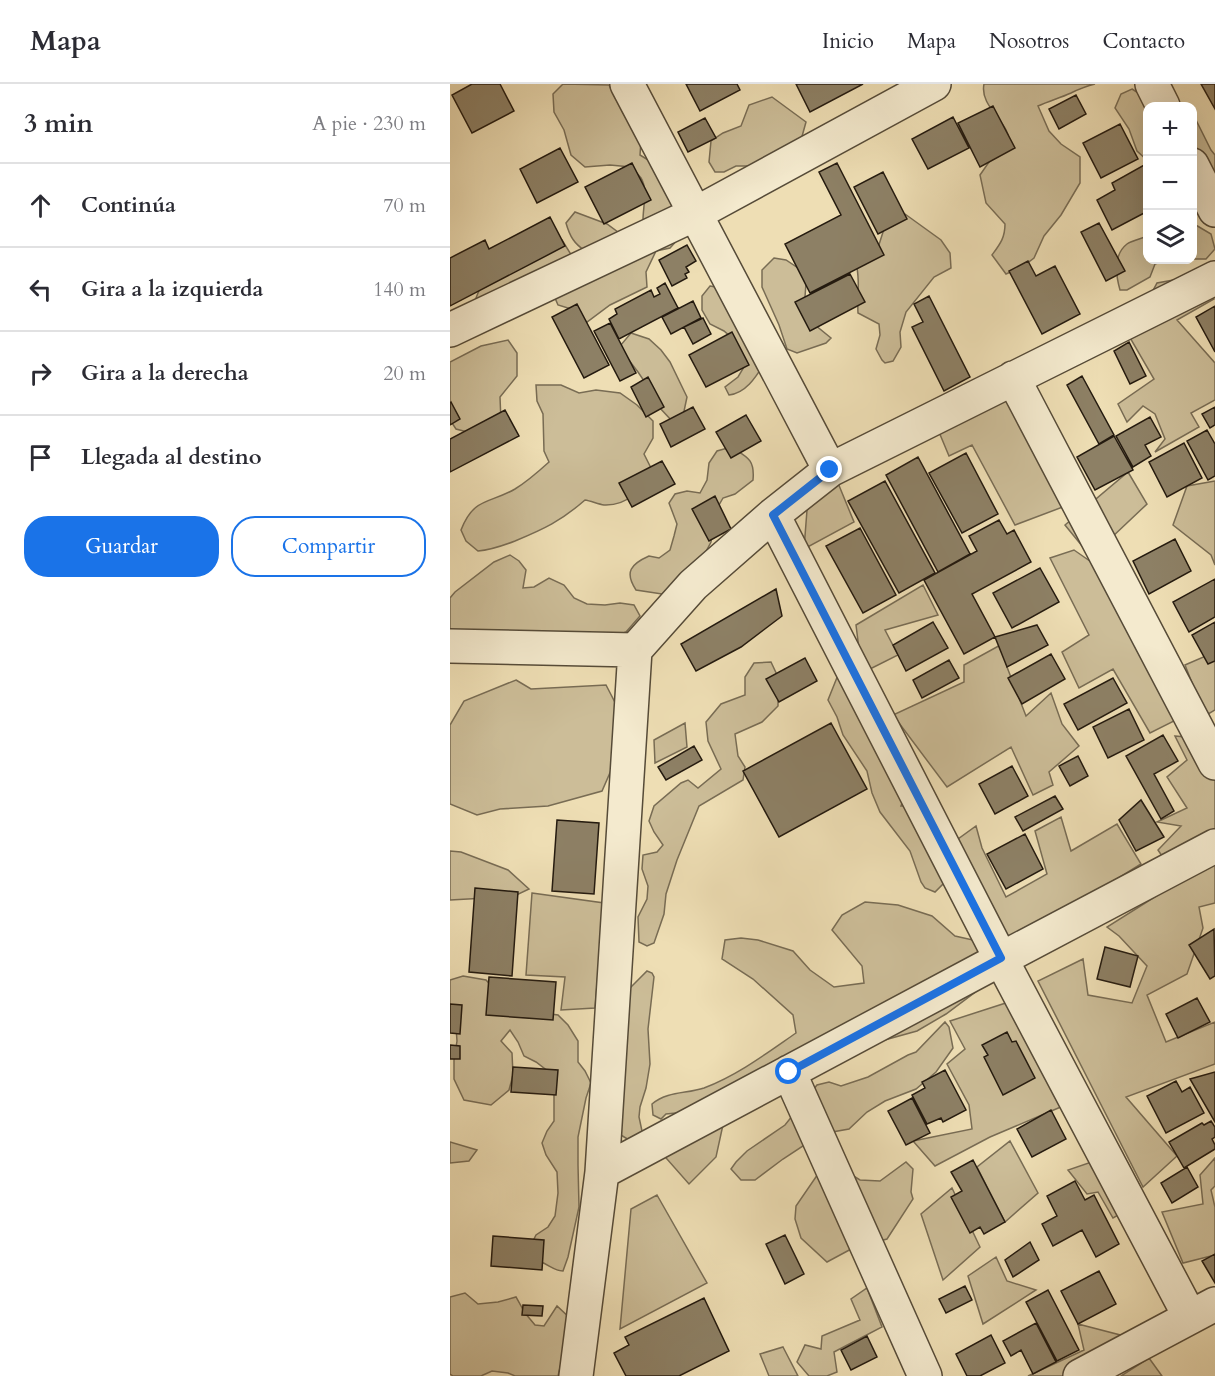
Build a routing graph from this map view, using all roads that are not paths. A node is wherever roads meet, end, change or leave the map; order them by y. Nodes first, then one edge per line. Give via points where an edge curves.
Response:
1 (627, 84) edge
2 (934, 84) edge
3 (1152, 84) edge
4 (1161, 102) edge
5 (1197, 175) edge
6 (1215, 210) edge
7 (696, 214) junction
8 (1215, 278) edge
9 (450, 330) edge
10 (1013, 378) junction
11 (830, 470) junction
12 (773, 515) junction
13 (450, 646) edge
14 (634, 650) junction
15 (1215, 763) edge
16 (1215, 846) edge
17 (1001, 958) junction
18 (789, 1072) junction
19 (602, 1172) junction
20 (1203, 1311) edge
21 (576, 1376) edge
22 (925, 1376) edge
23 (1080, 1376) edge

1 - 7 street
2 - 7 street
3 - 4 street
5 - 6 street
7 - 9 street
7 - 11 street
8 - 10 street
10 - 11 street
10 - 15 street
11 - 12 street
12 - 14 street via 693,585
12 - 17 street
13 - 14 street
14 - 19 street
16 - 17 street
17 - 18 street
17 - 20 street
18 - 19 street
18 - 22 street
19 - 21 street
20 - 23 street

